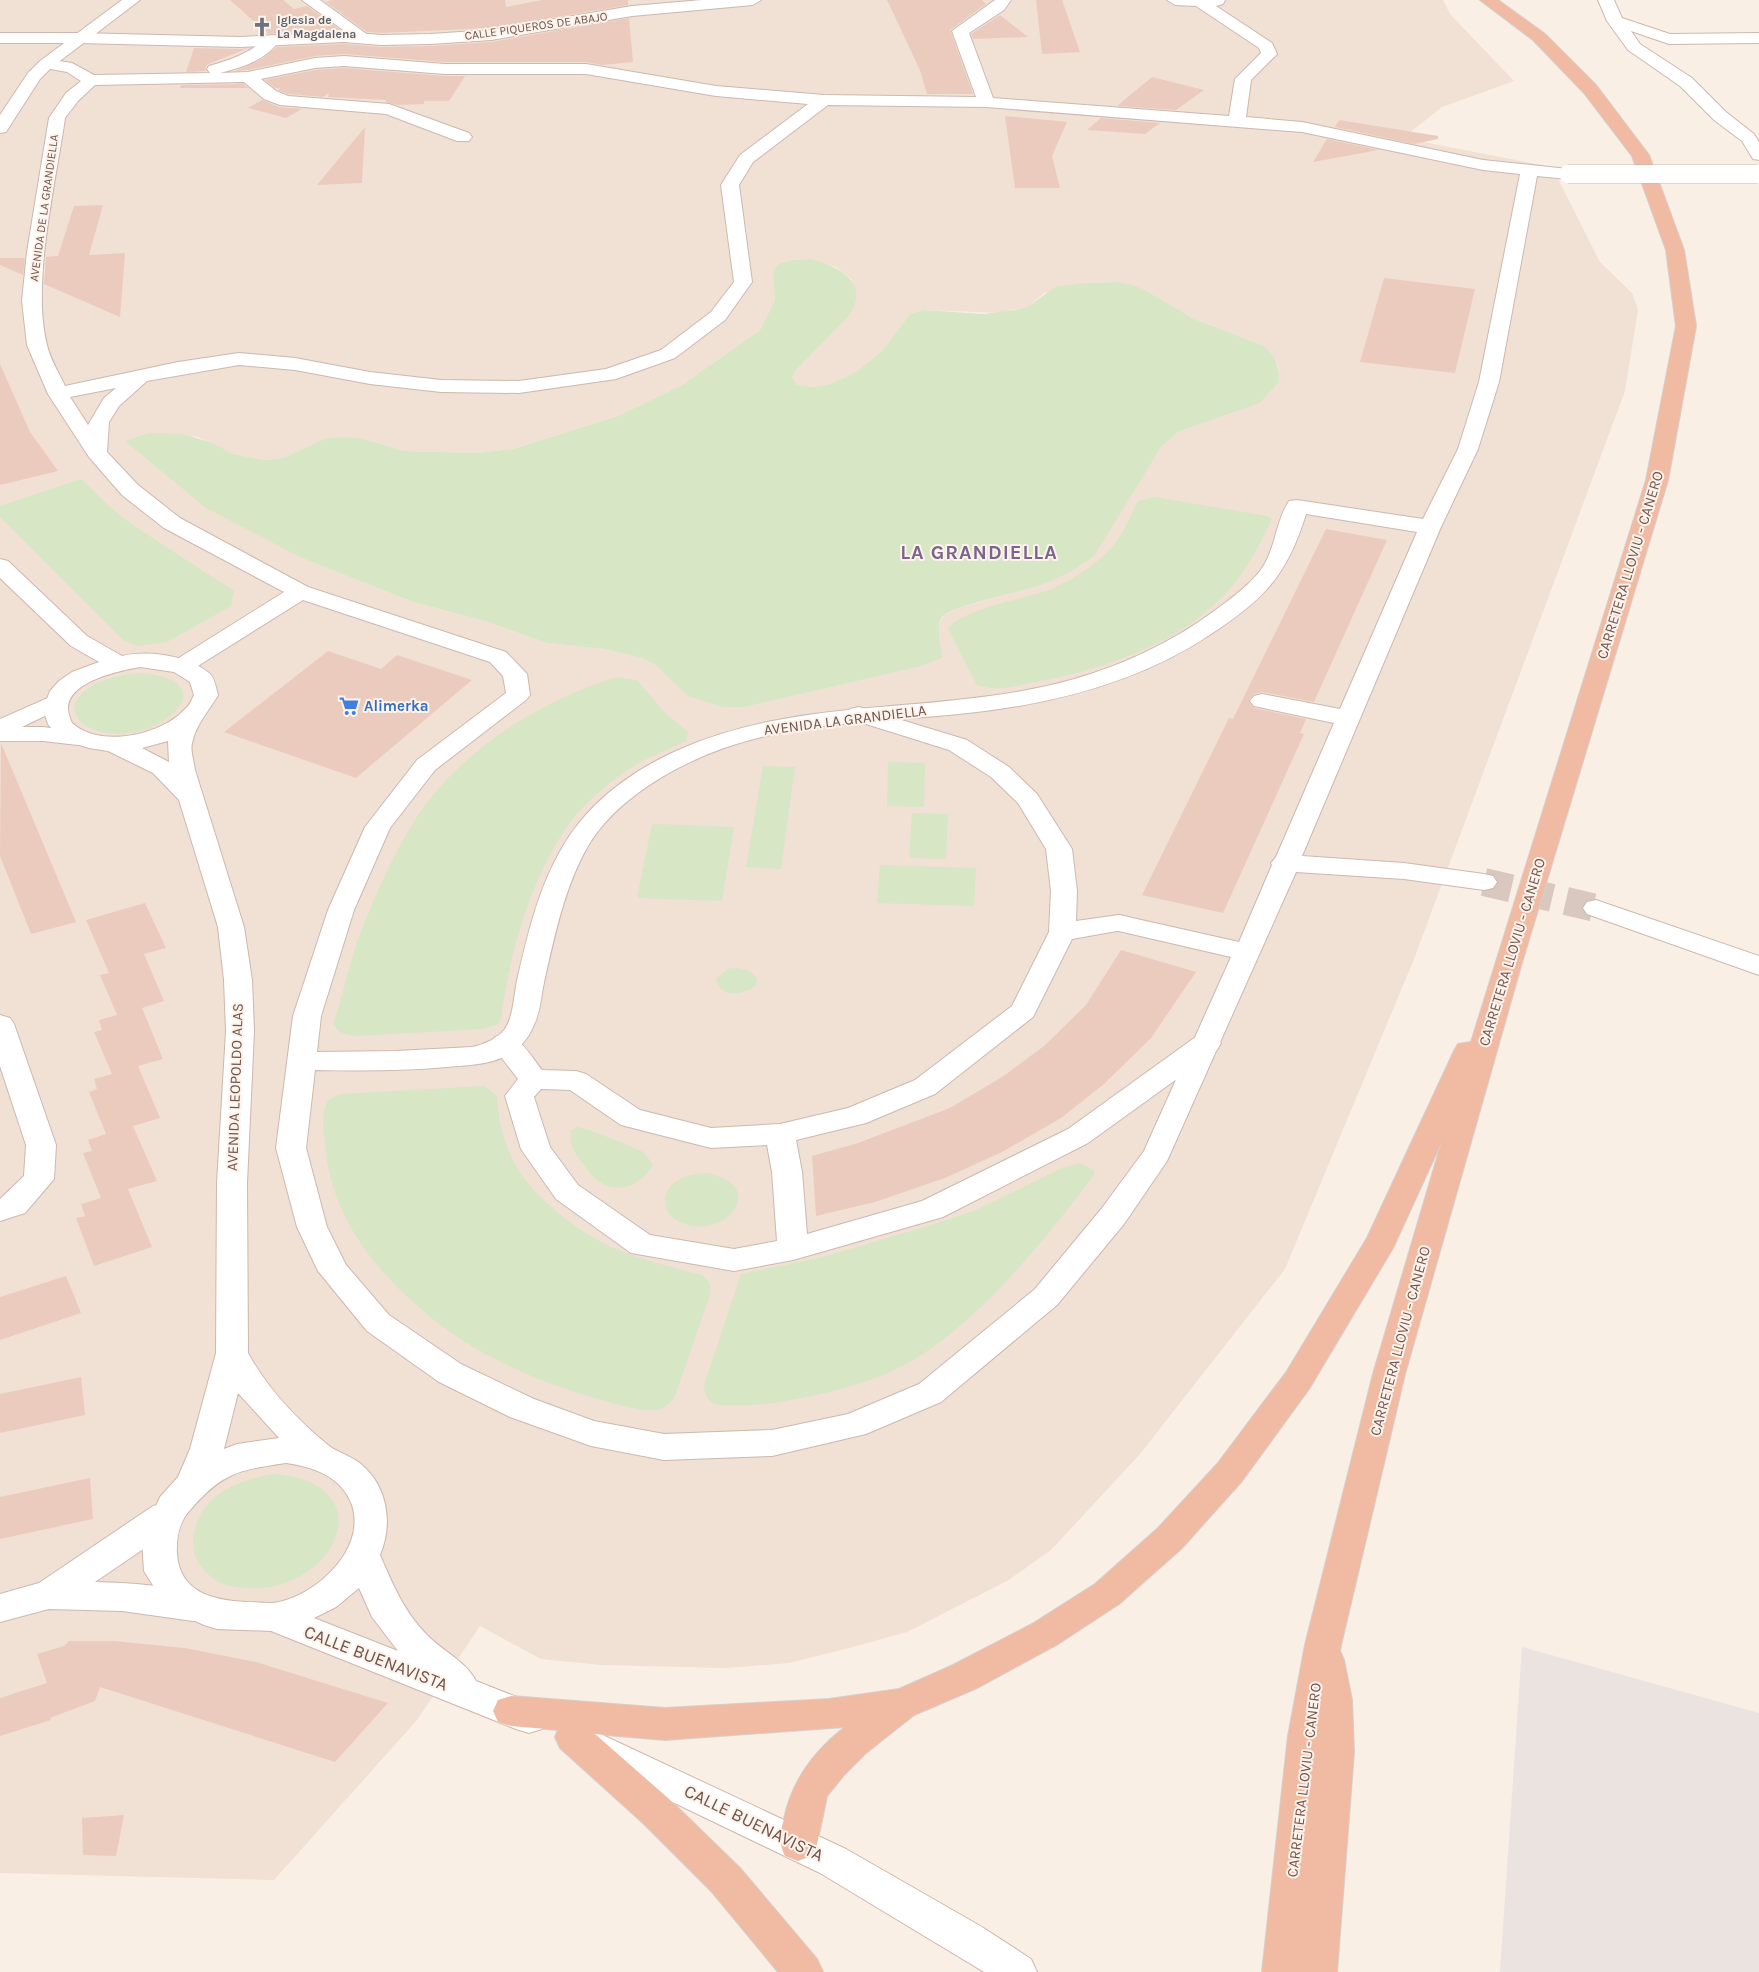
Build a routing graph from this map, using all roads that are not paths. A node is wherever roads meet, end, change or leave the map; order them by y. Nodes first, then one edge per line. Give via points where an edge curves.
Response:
1 (132, 0) edge
2 (310, 0) edge
3 (753, 0) edge
4 (1002, 0) edge
5 (1175, 0) edge
6 (1225, 0) edge
7 (1488, 0) edge
8 (1606, 0) edge
9 (1200, 2) junction
10 (1615, 21) junction
11 (78, 38) junction
12 (364, 38) junction
13 (1759, 38) edge
14 (0, 40) edge
15 (272, 40) junction
16 (381, 40) junction
17 (344, 61) junction
18 (42, 68) junction
19 (184, 77) junction
20 (248, 77) junction
21 (91, 80) junction
22 (824, 100) junction
23 (986, 102) junction
24 (1237, 122) junction
25 (0, 128) edge
26 (462, 137) dead end
27 (1759, 155) edge
28 (1529, 172) junction
29 (1758, 174) edge
30 (142, 376) junction
31 (58, 394) junction
32 (96, 453) junction
33 (1430, 527) junction
34 (0, 566) edge
35 (300, 592) junction
36 (54, 619) junction
37 (117, 663) junction
38 (182, 666) junction
39 (76, 680) junction
40 (57, 701) junction
41 (1262, 701) dead end
42 (859, 714) junction
43 (1347, 718) junction
44 (187, 723) junction
45 (0, 728) edge
46 (0, 734) edge
47 (78, 738) junction
48 (114, 744) junction
49 (191, 798) junction
50 (1284, 863) junction
51 (1484, 882) tunnel mouth
52 (1596, 908) tunnel mouth
53 (1062, 932) junction
54 (1246, 952) junction
55 (1507, 966) junction
56 (1759, 966) edge
57 (0, 1024) edge
58 (1207, 1043) junction
59 (505, 1044) junction
60 (301, 1061) junction
61 (534, 1079) junction
62 (780, 1134) junction
63 (0, 1210) edge
64 (793, 1249) junction
65 (232, 1352) junction
66 (317, 1455) junction
67 (193, 1482) junction
68 (165, 1516) junction
69 (363, 1555) junction
70 (49, 1595) junction
71 (193, 1607) junction
72 (0, 1608) edge
73 (274, 1618) junction
74 (1323, 1645) junction
75 (478, 1698) junction
76 (902, 1704) junction
77 (511, 1711) junction
78 (573, 1737) junction
79 (798, 1844) junction
80 (803, 1972) edge
81 (1017, 1972) edge
82 (1282, 1972) edge
83 (1317, 1972) edge

1 - 11 street
2 - 12 street
3 - 16 street, CALLE PIQUEROS DE ABAJO via 632,11 490,35
4 - 23 street via 960,31
5 - 9 street
6 - 9 street
7 - 55 highway, CARRETERA LLOVIU - CANERO via 1539,37 1590,89 1640,155 1675,250 1686,326 1657,480
8 - 10 street
9 - 24 street via 1266,46 1269,54 1243,80
10 - 13 street via 1669,39
10 - 27 street via 1634,47 1686,82 1748,138
11 - 14 street, CALLE PIQUEROS DE ABAJO
11 - 15 street, CALLE PIQUEROS DE ABAJO
11 - 18 street
12 - 15 street, CALLE PIQUEROS DE ABAJO
12 - 16 street, CALLE PIQUEROS DE ABAJO
14 - 18 street
15 - 19 street via 266,48 241,61
16 - 17 street
17 - 20 street via 315,63
17 - 22 street via 445,69 586,69 716,90
18 - 21 street via 72,68
18 - 25 street
19 - 20 street
19 - 21 street
20 - 26 street via 270,95 286,101 389,109
21 - 31 street, AVENIDA DE LA GRANDIELLA via 72,97 57,118 36,252 32,301 37,345
22 - 23 street
22 - 30 street via 746,159 730,186 743,282 718,316 668,354 609,375 519,387 441,386 239,359
23 - 24 street
24 - 28 street via 1302,126
28 - 29 street, bridge
28 - 33 street via 1489,382 1468,449
30 - 31 street
30 - 32 street via 110,402 99,422
31 - 32 street, AVENIDA DE LA GRANDIELLA
32 - 35 street, AVENIDA DE LA GRANDIELLA via 130,490 172,523
33 - 42 street, AVENIDA LA GRANDIELLA via 1297,506 1289,534 1268,576 1223,617 1150,661 1068,689 986,704
33 - 43 street
34 - 36 street
35 - 38 street
35 - 60 street, AVENIDA DE LA GRANDIELLA via 498,657 515,674 518,695 426,765 378,827 340,910 307,1016
36 - 37 street via 79,641
36 - 39 street via 71,646
37 - 38 street via 163,661
37 - 39 street
38 - 44 street via 196,674 205,685 207,698 200,711
39 - 40 street
40 - 45 street
40 - 47 street via 55,715 62,728
41 - 43 street
42 - 53 street via 958,745 1000,772 1028,799 1060,849 1064,891
42 - 59 street, AVENIDA LA GRANDIELLA via 754,731 714,744 636,782 604,810 580,838 566,868 549,914 519,1028
43 - 50 street
44 - 48 street via 149,739
44 - 49 street, AVENIDA LEOPOLDO ALAS via 179,744
46 - 47 street
47 - 48 street
48 - 49 street, AVENIDA LEOPOLDO ALAS via 162,768
49 - 65 street, AVENIDA LEOPOLDO ALAS via 226,902 238,980 240,1031 232,1183
50 - 51 street via 1404,871
50 - 54 street
52 - 56 street
53 - 54 street via 1119,923
53 - 62 street via 1023,1011 925,1087 856,1116
54 - 58 street
55 - 74 highway, CARRETERA LLOVIU - CANERO via 1389,1374
55 - 76 highway via 1382,1240 1298,1380 1230,1472 1170,1538 1106,1594 1037,1638 964,1677
57 - 63 street via 40,1145 38,1179 14,1205
58 - 60 street via 1157,1154 1113,1216 1046,1297 930,1393 854,1426 772,1443 664,1447 591,1433 522,1408 450,1373 378,1323 333,1271 312,1228 291,1148
58 - 64 street via 1078,1136 932,1210
59 - 60 street, AVENIDA LA GRANDIELLA via 488,1054 404,1061
59 - 61 street
61 - 62 street via 576,1081 631,1118 711,1138
61 - 64 street via 519,1096 536,1149 567,1192 642,1245 734,1260
62 - 64 street via 787,1172
65 - 66 street, AVENIDA LEOPOLDO ALAS via 248,1383
65 - 67 street, AVENIDA LEOPOLDO ALAS via 206,1450
66 - 67 street via 286,1450 253,1453 221,1464
66 - 69 street via 357,1479 368,1498 372,1519
67 - 68 street
68 - 70 street
68 - 71 street via 157,1542 159,1567 172,1590
69 - 73 street via 348,1576 328,1594 302,1609
69 - 75 street, CALLE BUENAVISTA via 384,1607 414,1645
70 - 71 street via 122,1597
70 - 72 street
71 - 73 street via 217,1617 244,1620
73 - 75 street, CALLE BUENAVISTA
74 - 82 highway, CARRETERA LLOVIU - CANERO via 1306,1736
74 - 83 highway via 1334,1700 1336,1752
75 - 77 street, CALLE BUENAVISTA
76 - 77 highway via 828,1714 665,1724
76 - 79 highway via 832,1762 813,1788 802,1819
77 - 78 street, CALLE BUENAVISTA
78 - 79 street, CALLE BUENAVISTA
78 - 80 highway via 656,1811 726,1880
79 - 81 street, CALLE BUENAVISTA via 960,1935

